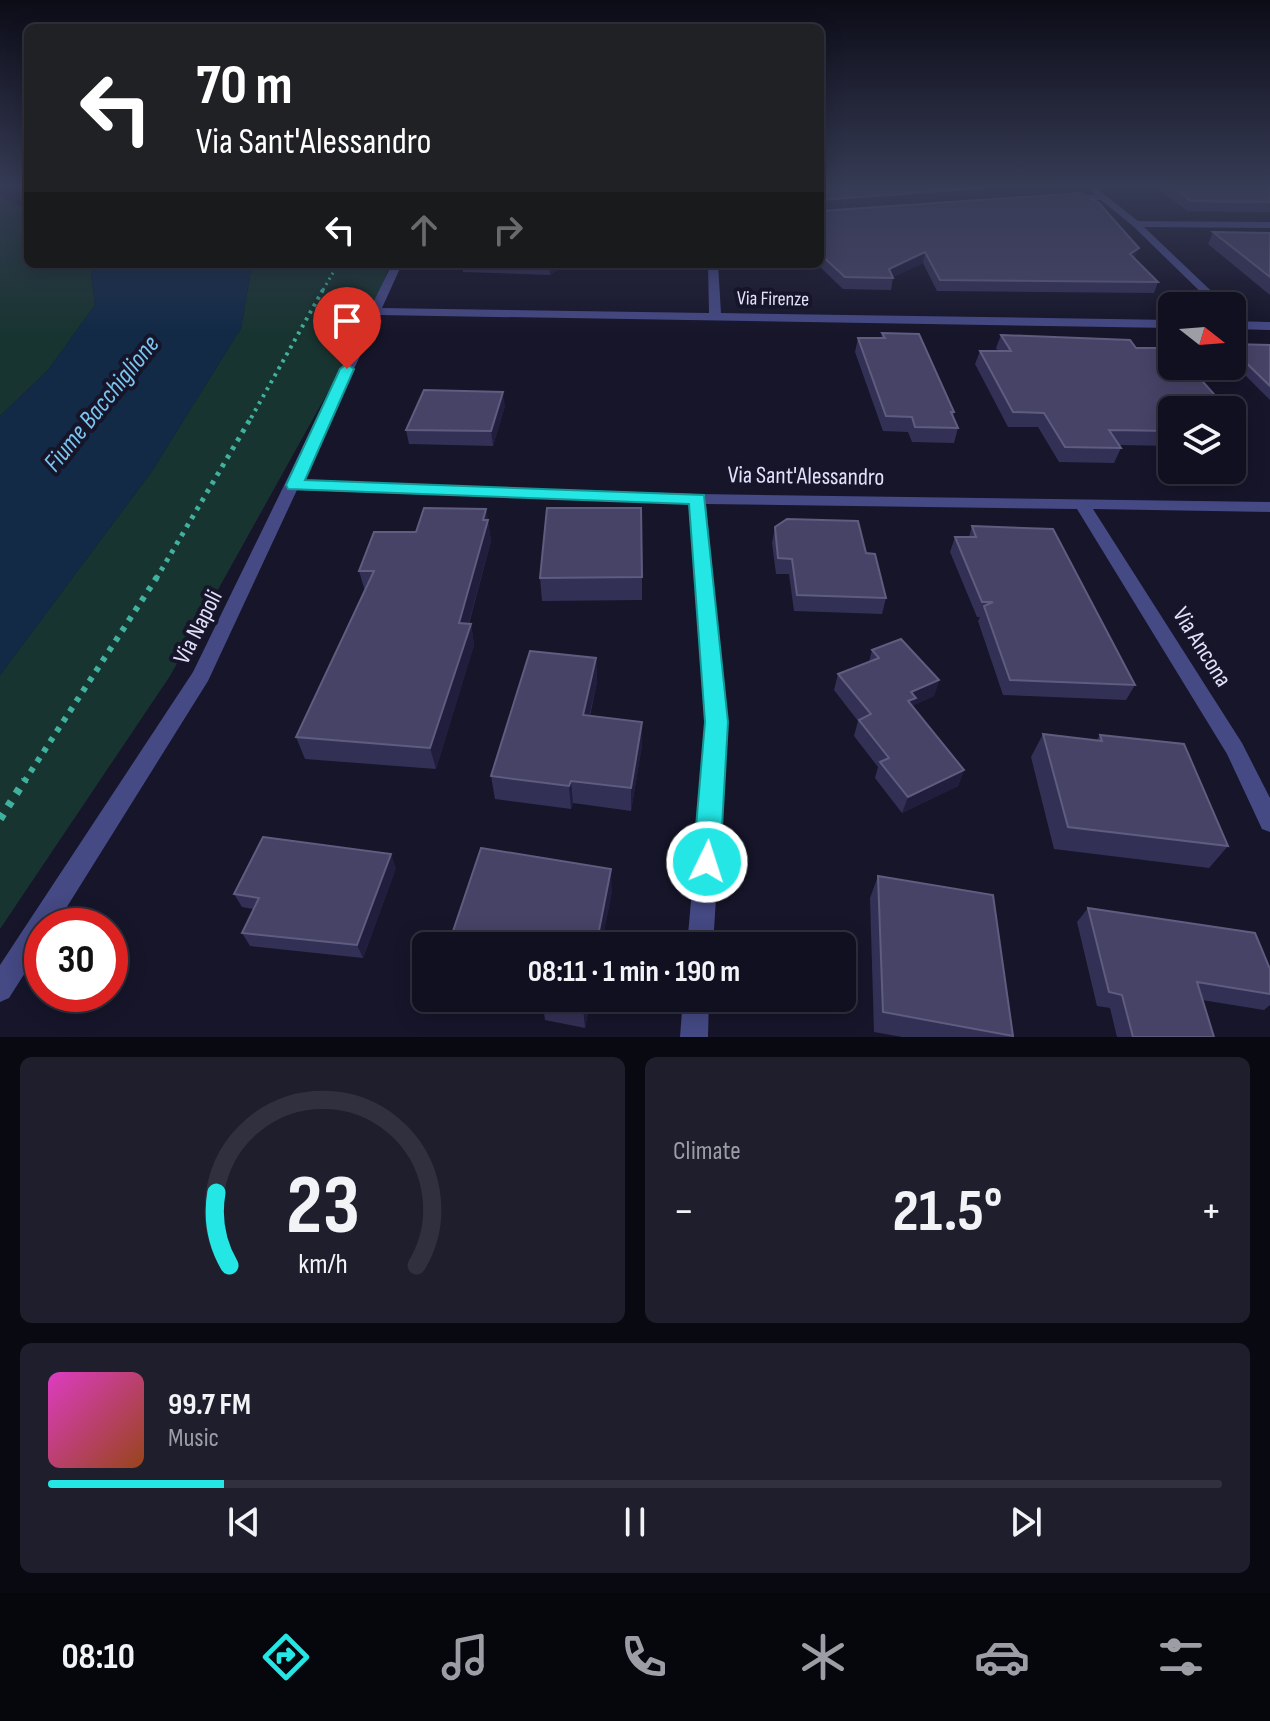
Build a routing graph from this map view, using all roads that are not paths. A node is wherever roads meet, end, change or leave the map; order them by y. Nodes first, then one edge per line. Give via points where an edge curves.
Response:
1 (1149, 236) edge
2 (395, 268) edge
3 (713, 268) edge
4 (1206, 292) edge
5 (373, 311) junction
6 (715, 316) junction
7 (1158, 324) edge
8 (1246, 324) edge
9 (1270, 326) edge
10 (294, 485) junction
11 (698, 499) junction
12 (1082, 504) junction
13 (1270, 507) edge
14 (1270, 822) edge
15 (701, 932) edge
16 (0, 989) edge
17 (695, 1012) edge
18 (694, 1037) edge

1 - 4 street
2 - 5 street, Via Napoli
3 - 6 street
5 - 6 street, Via Firenze
5 - 10 street, Via Napoli
6 - 7 street, Via Firenze
8 - 9 street
10 - 11 street, Via Sant'Alessandro
10 - 16 street, Via Napoli via 201,676
11 - 12 street, Via Sant'Alessandro
11 - 15 street via 717,722
12 - 13 street, Via Sant'Alessandro
12 - 14 street, Via Ancona via 1235,749
17 - 18 street

